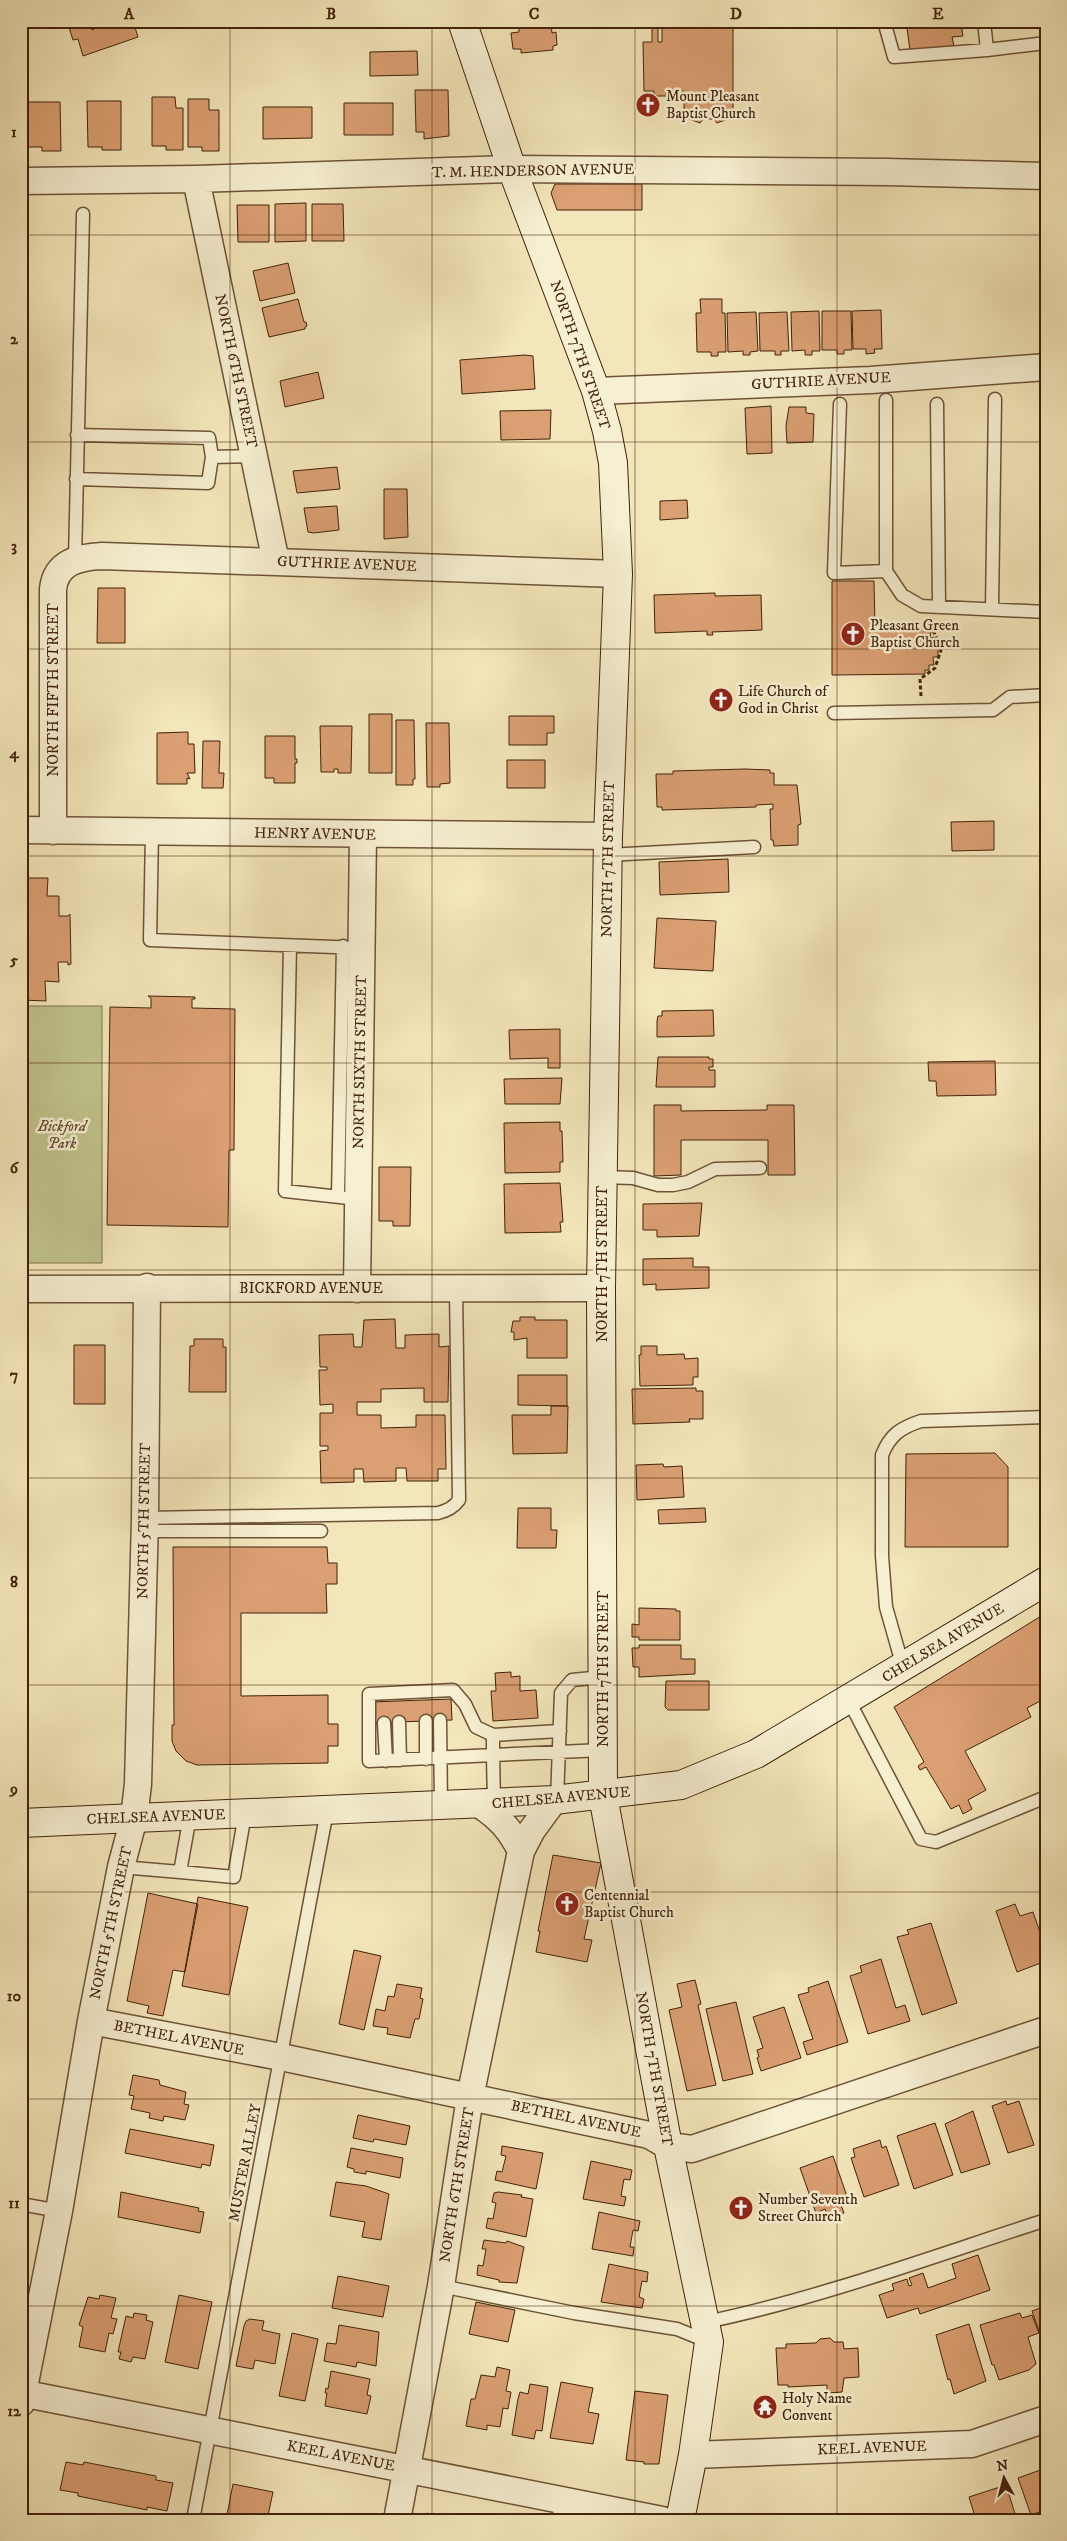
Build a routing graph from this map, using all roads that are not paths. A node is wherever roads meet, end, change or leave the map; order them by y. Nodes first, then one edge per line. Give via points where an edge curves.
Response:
1 (462, 21) edge
2 (884, 21) edge
3 (984, 21) edge
4 (1046, 43) edge
5 (987, 50) junction
6 (512, 169) junction
7 (1046, 176) edge
8 (196, 179) junction
9 (21, 181) edge
10 (83, 214) dead end
11 (1046, 367) edge
12 (596, 391) junction
13 (995, 399) dead end
14 (886, 400) dead end
15 (840, 404) dead end
16 (937, 404) dead end
17 (77, 435) junction
18 (254, 456) junction
19 (212, 457) junction
20 (76, 479) junction
21 (76, 559) junction
22 (276, 562) junction
23 (886, 570) junction
24 (618, 574) junction
25 (939, 607) junction
26 (992, 609) junction
27 (1046, 612) edge
28 (1046, 695) edge
29 (834, 713) dead end
30 (21, 830) edge
31 (53, 831) junction
32 (152, 832) junction
33 (363, 834) junction
34 (608, 846) junction
35 (754, 847) dead end
36 (290, 946) junction
37 (352, 947) junction
38 (760, 1168) dead end
39 (602, 1176) junction
40 (348, 1197) junction
41 (147, 1287) junction
42 (601, 1288) junction
43 (21, 1289) edge
44 (357, 1289) junction
45 (456, 1290) junction
46 (1046, 1417) edge
47 (145, 1524) junction
48 (321, 1531) dead end
49 (1046, 1581) edge
50 (903, 1667) junction
51 (603, 1677) junction
52 (848, 1699) junction
53 (440, 1720) dead end
54 (426, 1721) dead end
55 (399, 1722) dead end
56 (384, 1723) dead end
57 (560, 1731) junction
58 (493, 1735) junction
59 (560, 1750) junction
60 (603, 1750) junction
61 (494, 1755) junction
62 (426, 1758) junction
63 (439, 1758) junction
64 (400, 1760) junction
65 (386, 1761) junction
66 (603, 1796) junction
67 (1046, 1797) edge
68 (556, 1800) junction
69 (486, 1804) junction
70 (440, 1806) junction
71 (327, 1811) junction
72 (245, 1814) junction
73 (190, 1816) junction
74 (134, 1818) junction
75 (21, 1823) edge
76 (521, 1850) junction
77 (121, 1867) junction
78 (180, 1872) junction
79 (91, 2021) junction
80 (1046, 2030) edge
81 (281, 2057) junction
82 (470, 2097) junction
83 (668, 2146) junction
84 (21, 2204) edge
85 (59, 2211) junction
86 (1046, 2220) edge
87 (441, 2286) junction
88 (708, 2332) junction
89 (22, 2396) edge
90 (1046, 2419) edge
91 (211, 2431) junction
92 (693, 2454) junction
93 (407, 2469) junction
94 (560, 2510) edge
95 (193, 2520) edge
96 (397, 2520) edge
97 (662, 2520) edge
98 (680, 2520) edge

1 - 6 street, NORTH 7TH STREET
2 - 5 lane via 894,57
3 - 5 lane
4 - 5 lane
6 - 7 street, T. M. HENDERSON AVENUE
6 - 8 street, T. M. HENDERSON AVENUE
6 - 12 street, NORTH 7TH STREET
8 - 9 street, T. M. HENDERSON AVENUE
8 - 18 street, NORTH 6TH STREET
10 - 17 lane
11 - 12 street, GUTHRIE AVENUE via 871,380
12 - 24 street, NORTH 7TH STREET via 608,431 612,463
13 - 26 lane
14 - 23 lane
15 - 23 lane via 834,573
16 - 25 lane
17 - 19 lane via 208,438
17 - 20 lane
18 - 19 lane
18 - 22 street, NORTH 6TH STREET
19 - 20 lane via 208,483
20 - 21 lane
21 - 22 street, GUTHRIE AVENUE via 102,556
21 - 31 street, NORTH FIFTH STREET via 58,571 53,589
22 - 24 street, GUTHRIE AVENUE
23 - 25 lane via 902,595 921,606
24 - 34 street, NORTH 7TH STREET
25 - 26 lane
26 - 27 lane
28 - 29 lane via 1010,697 993,710
30 - 31 street, HENRY AVENUE
31 - 32 street, HENRY AVENUE
32 - 33 street, HENRY AVENUE
32 - 36 lane via 150,940
33 - 34 street, HENRY AVENUE
33 - 37 street, NORTH SIXTH STREET
34 - 35 lane
34 - 39 street, NORTH 7TH STREET
36 - 37 lane
36 - 40 lane via 285,1191
37 - 40 street, NORTH SIXTH STREET
38 - 39 lane via 715,1169 688,1182 673,1185
39 - 42 street, NORTH 7TH STREET
40 - 44 street, NORTH SIXTH STREET
41 - 43 street, BICKFORD AVENUE
41 - 44 street, BICKFORD AVENUE
41 - 47 street, NORTH 5TH STREET
42 - 45 street, BICKFORD AVENUE
42 - 51 street, NORTH 7TH STREET
44 - 45 street, BICKFORD AVENUE
45 - 47 lane via 460,1500 455,1505 438,1513
46 - 50 lane via 921,1421 904,1427 887,1442 882,1455 882,1556 886,1607
47 - 48 lane
47 - 74 street, NORTH 5TH STREET via 138,1784
49 - 50 street, CHELSEA AVENUE
50 - 52 street, CHELSEA AVENUE
51 - 57 lane via 572,1680 561,1693
51 - 60 street, NORTH 7TH STREET
52 - 66 street, CHELSEA AVENUE via 756,1754 682,1786
52 - 67 lane via 921,1839 936,1842
53 - 63 lane
54 - 62 lane
55 - 64 lane
56 - 65 lane
57 - 58 lane
57 - 59 lane
58 - 61 lane
58 - 65 lane via 476,1727 465,1704 453,1690 440,1695 384,1698 369,1694 369,1762
59 - 60 lane
59 - 61 lane
59 - 68 lane
60 - 66 street, NORTH 7TH STREET
61 - 63 lane
61 - 69 lane
62 - 63 lane
62 - 64 lane
63 - 70 lane
64 - 65 lane
66 - 68 street, CHELSEA AVENUE
66 - 83 street, NORTH 7TH STREET
68 - 69 street, CHELSEA AVENUE
68 - 76 street, NORTH 6TH STREET
69 - 70 street, CHELSEA AVENUE
69 - 76 street via 510,1830
70 - 71 street, CHELSEA AVENUE
71 - 72 street, CHELSEA AVENUE
71 - 81 lane, MUSTER ALLEY
72 - 73 street, CHELSEA AVENUE
72 - 78 lane via 234,1877
73 - 74 street, CHELSEA AVENUE
73 - 78 lane
74 - 75 street, CHELSEA AVENUE
74 - 77 street, NORTH 5TH STREET
76 - 82 street, NORTH 6TH STREET
77 - 78 lane
77 - 79 street, NORTH 5TH STREET
79 - 81 street, BETHEL AVENUE
79 - 85 street, NORTH 5TH STREET
80 - 83 street, BETHEL AVENUE via 692,2149
81 - 82 street, BETHEL AVENUE
81 - 91 lane, MUSTER ALLEY
82 - 83 street, BETHEL AVENUE via 649,2134
82 - 87 street, NORTH 6TH STREET
83 - 88 street, NORTH 7TH STREET
84 - 85 lane
85 - 89 street, NORTH 5TH STREET
86 - 88 lane via 746,2314
87 - 88 lane via 574,2313
87 - 93 street, NORTH 6TH STREET
88 - 92 street, NORTH 7TH STREET
89 - 91 street, KEEL AVENUE
90 - 92 street, KEEL AVENUE via 972,2444
91 - 93 street, KEEL AVENUE
91 - 95 lane, MUSTER ALLEY
92 - 98 street, NORTH 7TH STREET
93 - 94 street, KEEL AVENUE
93 - 96 street, NORTH 6TH STREET
94 - 97 street, KEEL AVENUE

